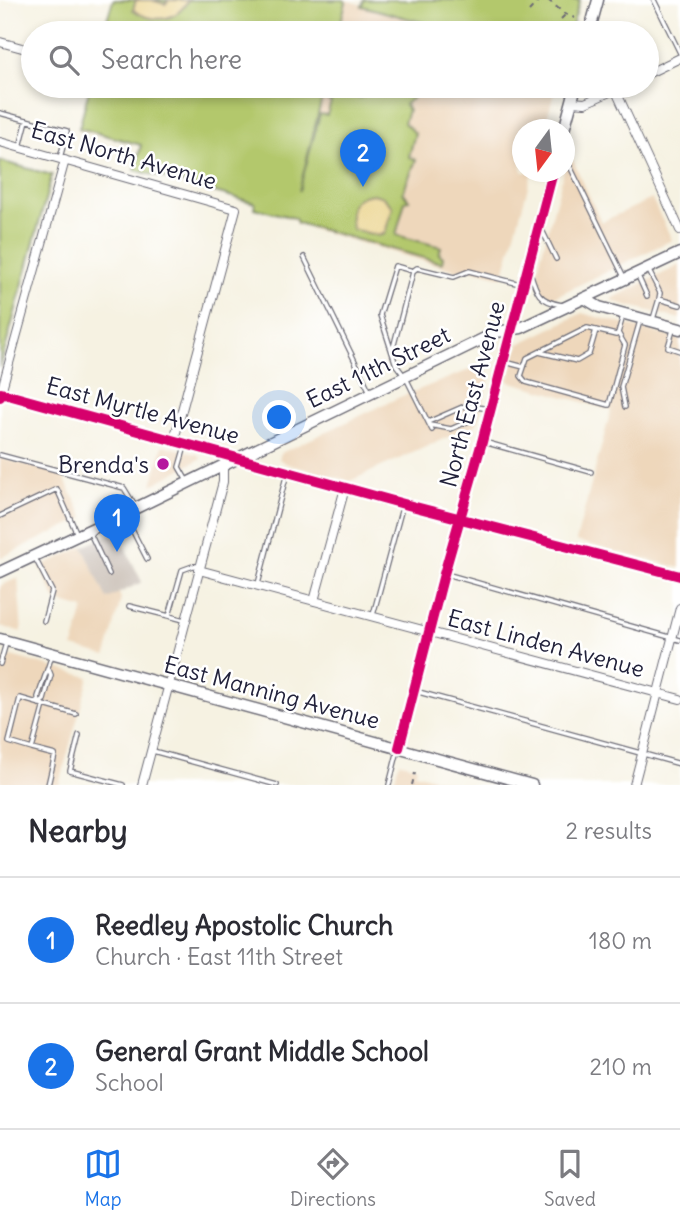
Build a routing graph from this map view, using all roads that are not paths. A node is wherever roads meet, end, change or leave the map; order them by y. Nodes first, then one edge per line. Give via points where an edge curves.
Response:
1 (598, 0) edge
2 (654, 0) edge
3 (592, 21) edge
4 (0, 42) edge
5 (21, 48) edge
6 (680, 56) edge
7 (659, 67) edge
8 (573, 98) edge
9 (596, 98) edge
10 (623, 98) edge
11 (572, 102) junction
12 (0, 113) edge
13 (567, 119) edge
14 (27, 120) junction
15 (0, 142) edge
16 (20, 147) junction
17 (62, 159) junction
18 (575, 175) edge
19 (550, 182) edge
20 (539, 224) junction
21 (680, 230) edge
22 (680, 253) edge
23 (304, 257) dead end
24 (556, 259) dead end
25 (528, 263) junction
26 (648, 268) junction
27 (413, 271) junction
28 (636, 274) junction
29 (625, 279) junction
30 (522, 284) junction
31 (647, 296) dead end
32 (584, 298) junction
33 (659, 299) junction
34 (680, 305) edge
35 (567, 306) junction
36 (623, 314) junction
37 (646, 320) junction
38 (677, 328) edge
39 (510, 330) junction
40 (596, 330) junction
41 (618, 333) junction
42 (538, 351) junction
43 (680, 351) edge
44 (391, 354) junction
45 (502, 361) junction
46 (524, 367) junction
47 (406, 378) junction
48 (371, 393) junction
49 (1, 395) edge
50 (474, 405) junction
51 (625, 407) dead end
52 (490, 410) junction
53 (429, 423) junction
54 (432, 430) dead end
55 (174, 440) junction
56 (482, 442) junction
57 (186, 443) junction
58 (0, 455) edge
59 (239, 458) junction
60 (223, 466) junction
61 (287, 472) junction
62 (591, 472) dead end
63 (188, 483) junction
64 (345, 488) junction
65 (404, 504) junction
66 (136, 508) junction
67 (124, 514) junction
68 (0, 516) edge
69 (461, 519) junction
70 (83, 533) junction
71 (34, 556) junction
72 (147, 559) dead end
73 (200, 568) junction
74 (0, 572) edge
75 (109, 574) dead end
76 (444, 574) junction
77 (680, 576) edge
78 (257, 586) junction
79 (314, 601) junction
80 (129, 606) dead end
81 (680, 608) edge
82 (169, 616) junction
83 (372, 617) junction
84 (44, 621) dead end
85 (186, 621) junction
86 (430, 632) junction
87 (676, 639) edge
88 (3, 640) edge
89 (53, 653) junction
90 (0, 664) edge
91 (169, 685) junction
92 (414, 691) junction
93 (658, 693) junction
94 (680, 699) edge
95 (41, 704) junction
96 (76, 714) dead end
97 (79, 735) dead end
98 (399, 748) junction
99 (32, 749) junction
100 (151, 751) junction
101 (642, 753) junction
102 (680, 764) edge
103 (48, 785) edge
104 (123, 785) edge
105 (142, 785) edge
106 (277, 785) edge
107 (389, 785) edge
108 (532, 785) edge
109 (634, 785) edge

1 - 3 main road
2 - 6 lane
4 - 5 street
6 - 7 street
8 - 11 main road
9 - 11 street
10 - 21 street
11 - 13 main road
12 - 14 lane
14 - 16 lane
14 - 17 lane via 67,131
15 - 16 street, East North Avenue
16 - 17 street, East North Avenue
17 - 49 street
17 - 55 street, East North Avenue via 236,209
18 - 29 lane
19 - 20 main road, North East Avenue
20 - 24 lane
20 - 25 main road, North East Avenue
22 - 26 main road, East 11th Street
23 - 48 lane
25 - 30 main road, North East Avenue
25 - 35 lane via 542,298
26 - 28 main road, East 11th Street
26 - 33 lane
27 - 30 lane via 417,268 453,277 469,271
27 - 44 lane
27 - 44 lane via 395,266 380,315
28 - 29 main road, East 11th Street
28 - 31 lane
29 - 32 main road, East 11th Street
30 - 39 main road, North East Avenue
32 - 35 main road, East 11th Street
32 - 36 main road
33 - 34 lane
33 - 37 lane
35 - 39 main road, East 11th Street
36 - 37 main road
36 - 41 lane
37 - 38 main road
37 - 51 lane via 621,387
38 - 43 lane via 668,347
39 - 45 main road, North East Avenue
39 - 47 main road, East 11th Street via 497,332
40 - 41 lane
40 - 42 lane via 587,328
40 - 42 lane via 589,354 577,361
41 - 46 lane via 625,345 609,405 526,382 521,376
42 - 46 lane via 527,358
44 - 47 lane
45 - 46 lane
45 - 52 main road, North East Avenue
47 - 48 main road, East 11th Street
47 - 53 lane
48 - 59 main road, East 11th Street
49 - 55 street, East Myrtle Avenue
50 - 52 lane
50 - 53 lane
50 - 53 lane via 469,421 452,429
52 - 56 main road, North East Avenue
53 - 54 lane
55 - 57 street, East Myrtle Avenue
56 - 62 lane
56 - 69 main road, North East Avenue
57 - 59 street, East Myrtle Avenue
57 - 63 lane via 179,467
58 - 66 lane via 124,488
59 - 60 main road, East 11th Street
59 - 61 street, East Myrtle Avenue
60 - 63 main road, East 11th Street
60 - 73 street via 223,482
61 - 64 street, East Myrtle Avenue
61 - 78 lane
63 - 66 main road, East 11th Street
64 - 65 street, East Myrtle Avenue
64 - 79 street
65 - 69 street, East Myrtle Avenue
65 - 83 lane
66 - 67 main road, East 11th Street
67 - 70 main road, East 11th Street
67 - 72 lane
68 - 70 lane via 57,489
69 - 76 main road, North East Avenue
69 - 77 street, East Myrtle Avenue
70 - 71 main road, East 11th Street
70 - 75 lane
71 - 74 main road, East 11th Street
71 - 84 lane via 52,591
73 - 78 street, East Linden Avenue
73 - 82 lane via 182,570
73 - 85 street
76 - 86 main road, North East Avenue
76 - 87 lane
78 - 79 street, East Linden Avenue
79 - 83 street, East Linden Avenue
80 - 82 lane
81 - 87 street
82 - 85 lane
83 - 86 street, East Linden Avenue
85 - 91 street
86 - 92 main road, North East Avenue
86 - 93 street, East Linden Avenue
87 - 93 street
88 - 89 main road, East Manning Avenue
88 - 90 lane
89 - 91 main road, East Manning Avenue
89 - 95 lane via 41,685
91 - 98 main road, East Manning Avenue
91 - 100 street
92 - 98 main road, North East Avenue
92 - 101 lane
93 - 94 street, East Linden Avenue
93 - 101 street
95 - 96 lane
95 - 99 lane
95 - 99 lane via 20,698 9,742
97 - 104 lane via 70,771
98 - 107 lane
98 - 108 main road, East Manning Avenue
99 - 103 lane via 55,755
100 - 105 street
100 - 106 lane
101 - 102 lane
101 - 109 street

